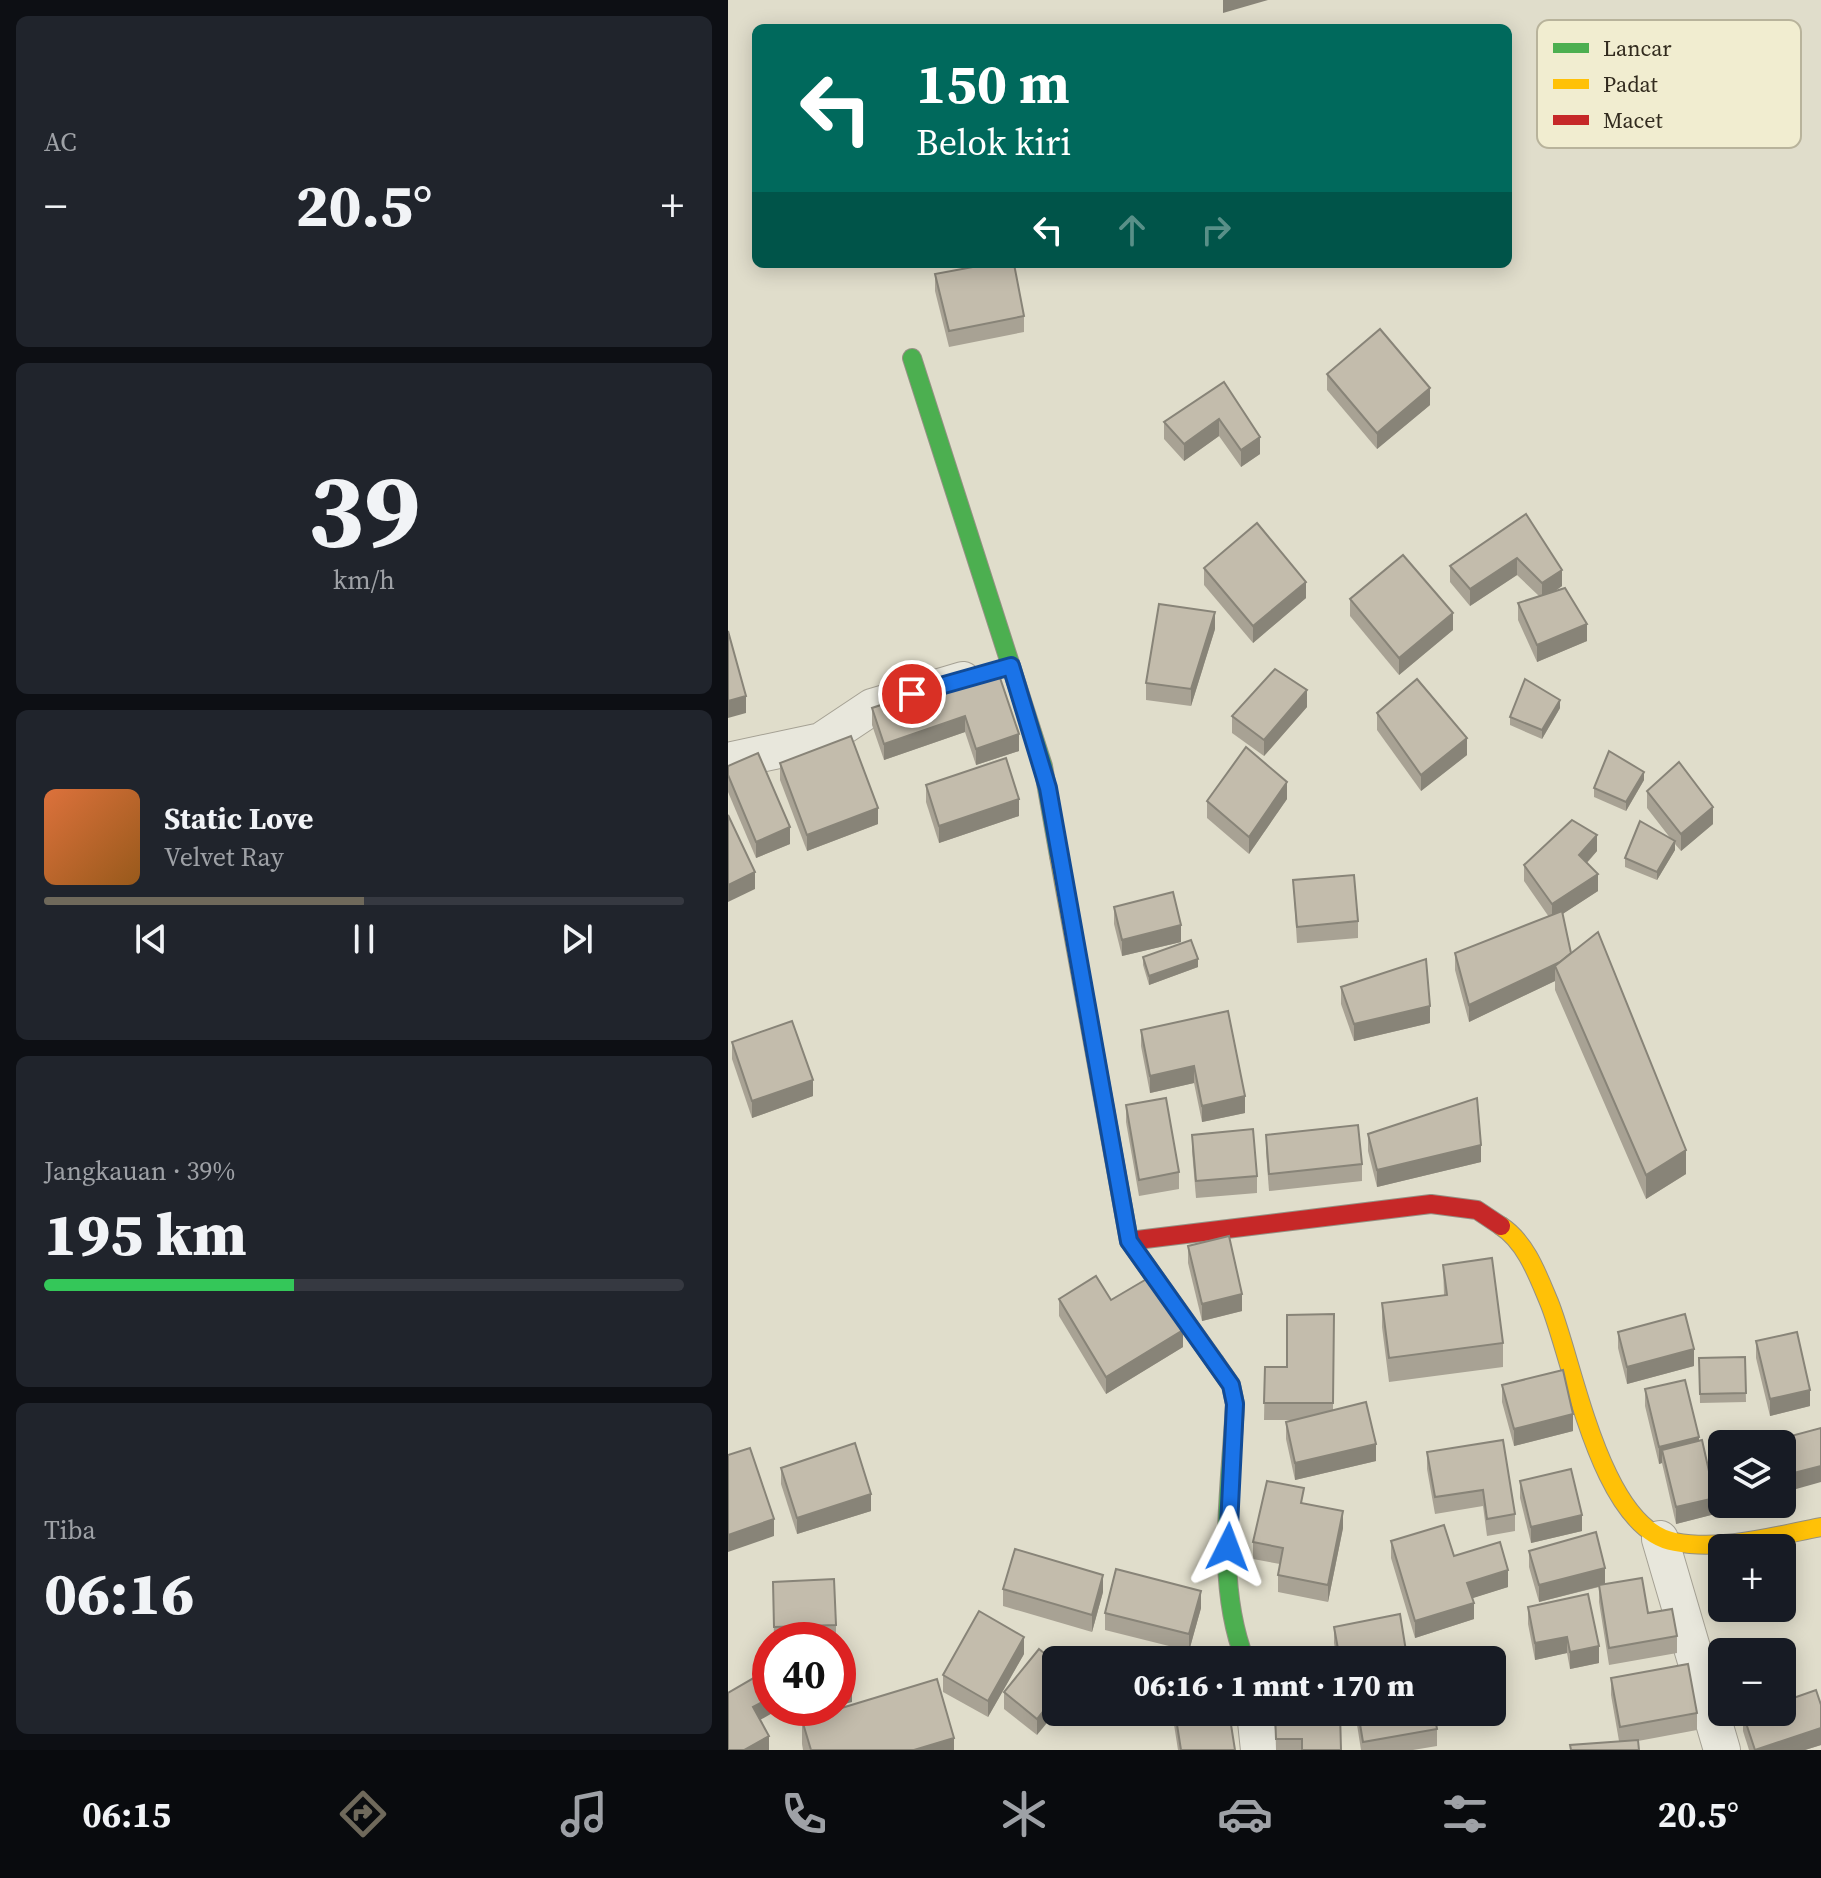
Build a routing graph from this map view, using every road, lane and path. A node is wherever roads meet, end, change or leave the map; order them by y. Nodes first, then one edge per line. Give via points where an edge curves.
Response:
1 (912, 358) dead end
2 (1011, 666) junction
3 (728, 761) edge
4 (1129, 1241) junction
5 (1821, 1527) edge
6 (1660, 1539) junction
7 (1240, 1646) edge
8 (1256, 1726) edge
9 (1259, 1750) edge
10 (1722, 1750) edge

1 - 2 street
2 - 3 street via 887,701 821,741
2 - 4 street via 1048,788
4 - 6 street via 1420,1205 1478,1210 1517,1236 1536,1267 1604,1466 1629,1513
4 - 7 street via 1231,1385 1235,1404 1227,1593
5 - 6 street via 1766,1539
6 - 10 street
8 - 9 street

